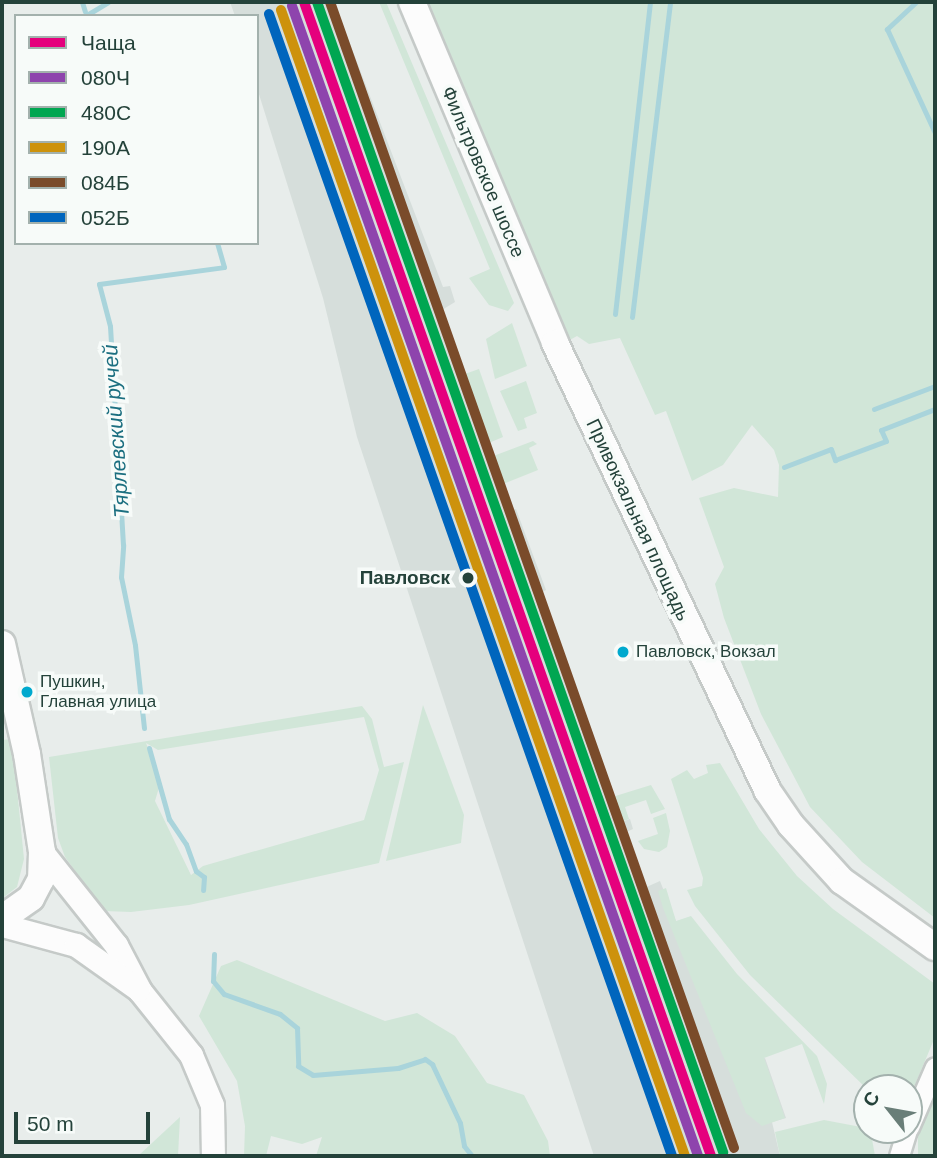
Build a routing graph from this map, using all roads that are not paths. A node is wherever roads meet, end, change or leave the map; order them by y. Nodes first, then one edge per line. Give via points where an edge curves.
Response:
1 (412, 2) edge
2 (555, 343) joint
3 (2, 644) edge
4 (42, 852) junction
5 (2, 918) edge
6 (2, 925) edge
7 (935, 947) edge
8 (140, 991) junction
9 (935, 1067) edge
10 (923, 1094) edge
11 (213, 1156) edge

1 - 2 main road, Фильтровское шоссе
2 - 7 main road, Привокзальная площадь via 767,790 813,853 869,901
3 - 4 main road via 27,754
4 - 5 main road via 41,879 32,898
4 - 8 street via 116,945
6 - 8 street via 76,945
8 - 11 street via 202,1076 212,1105
9 - 10 street

